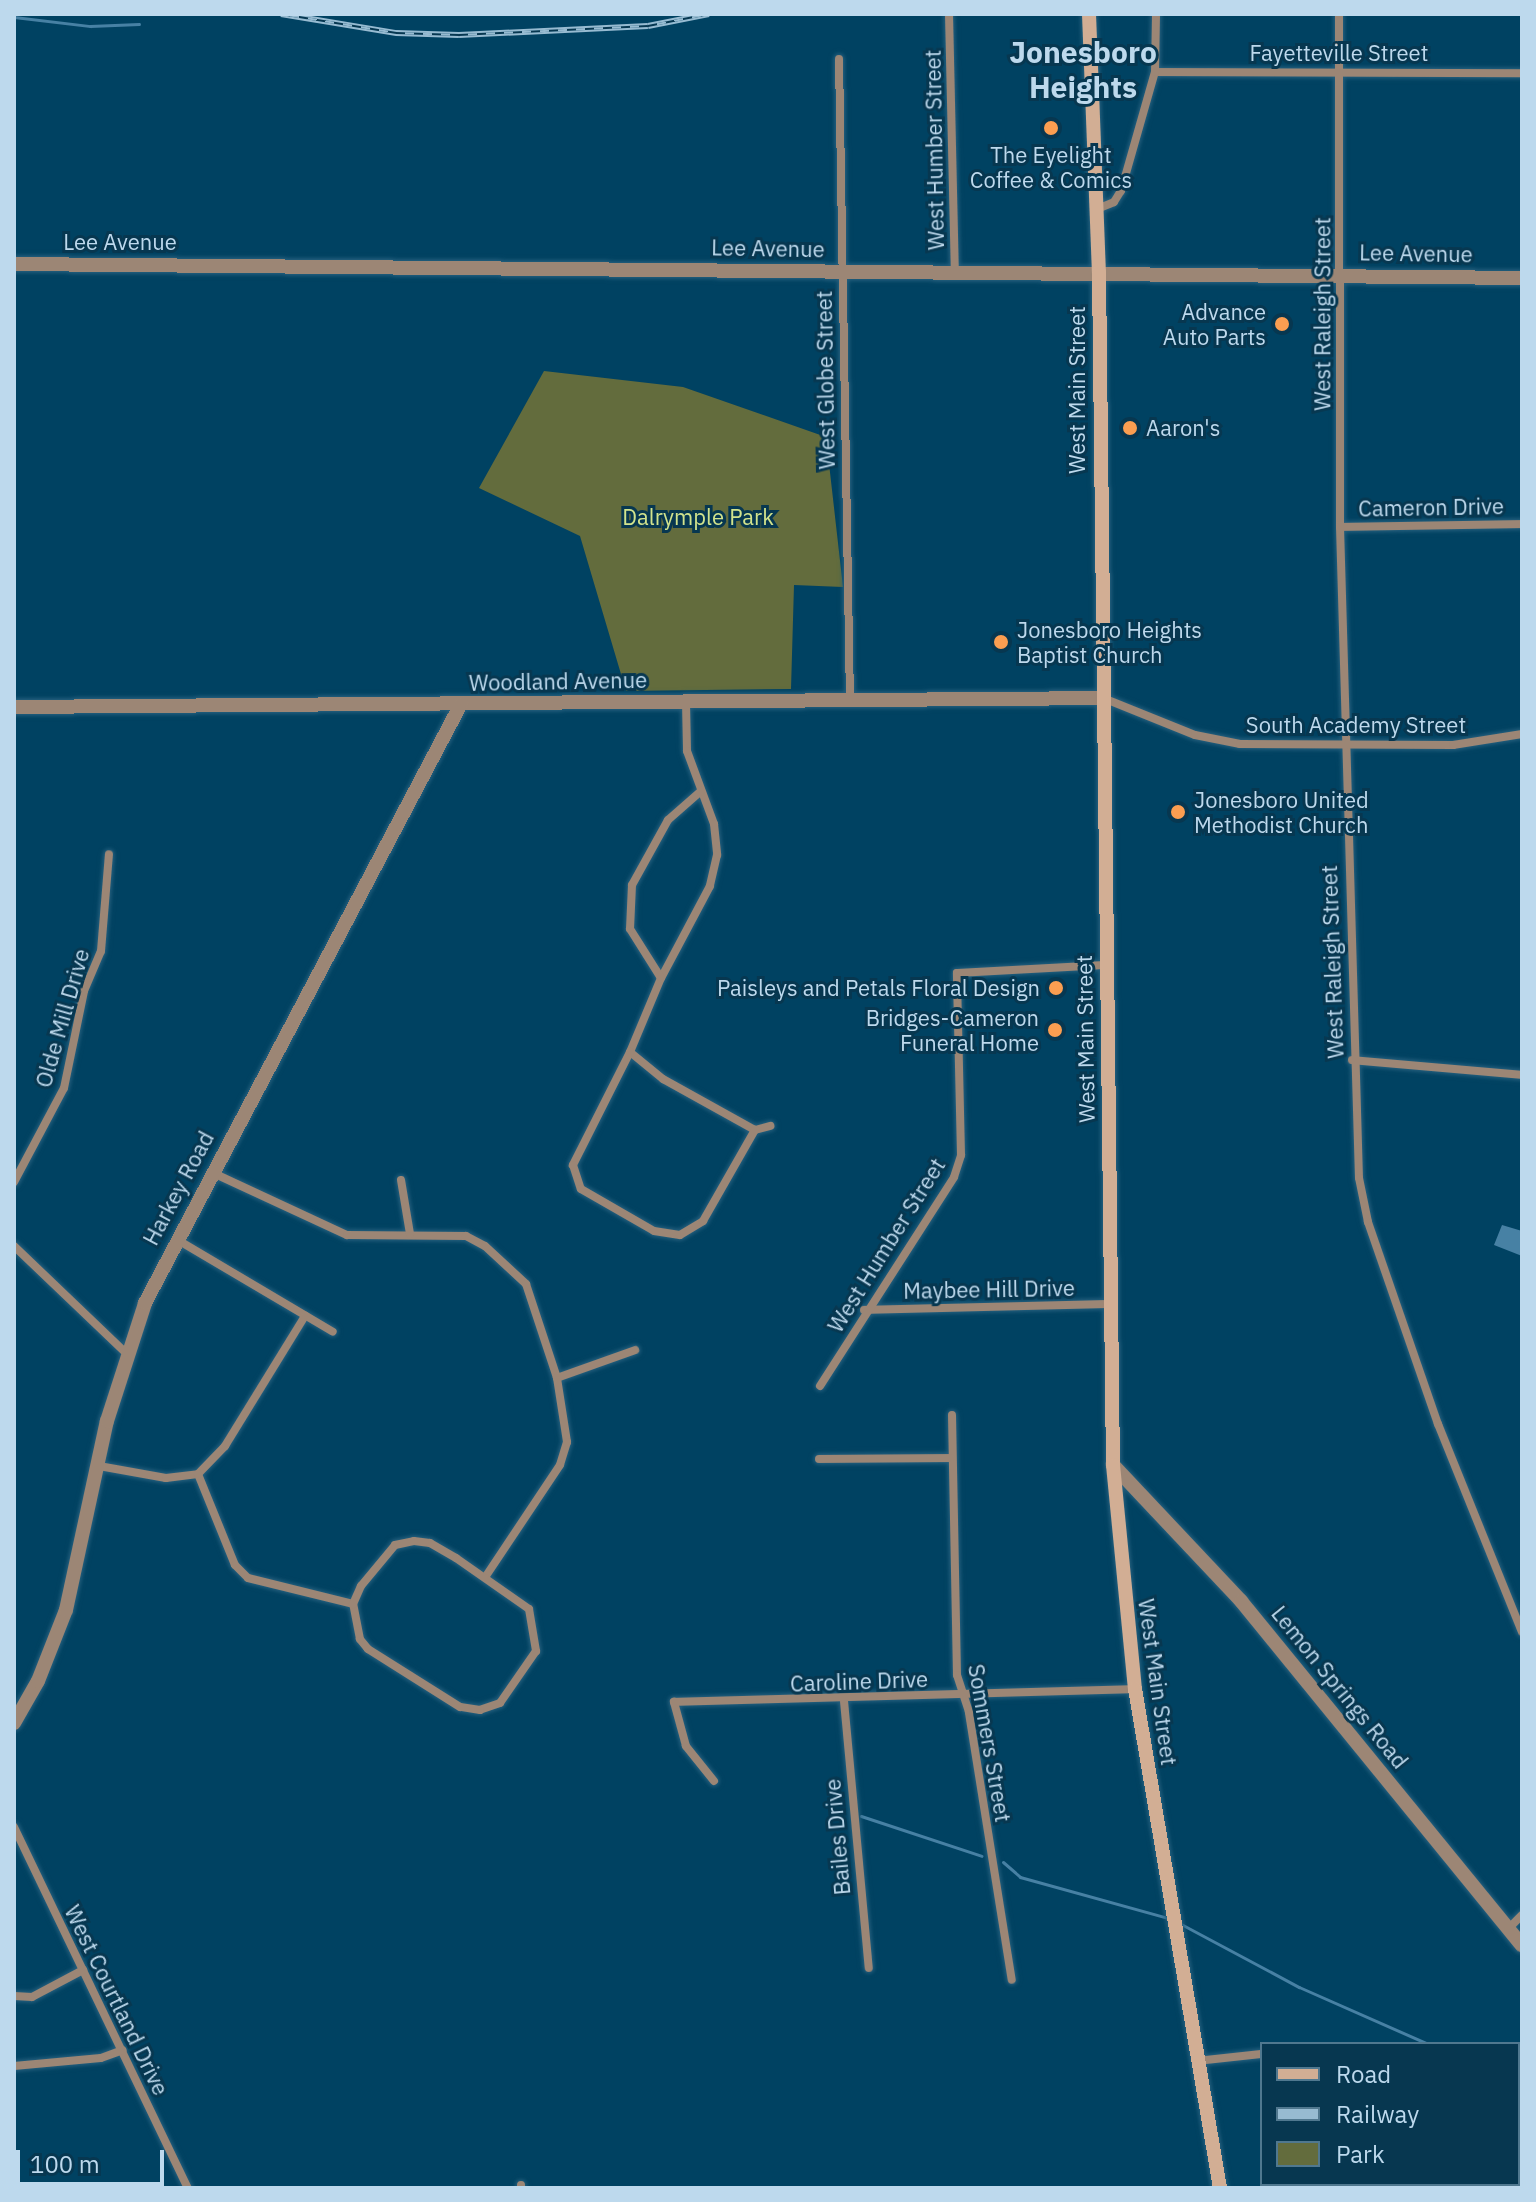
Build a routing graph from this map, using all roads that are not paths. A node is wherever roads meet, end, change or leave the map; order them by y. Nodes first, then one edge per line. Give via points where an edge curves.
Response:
1 (949, 14) edge
2 (1089, 14) edge
3 (1156, 14) edge
4 (1339, 14) edge
5 (839, 59) dead end
6 (1341, 70) junction
7 (1155, 72) junction
8 (1522, 73) edge
9 (1096, 209) junction
10 (14, 264) edge
11 (842, 271) junction
12 (1099, 272) junction
13 (955, 273) junction
14 (1341, 274) junction
15 (1522, 278) edge
16 (1522, 524) edge
17 (1340, 527) junction
18 (1103, 698) junction
19 (850, 700) junction
20 (686, 702) junction
21 (461, 704) junction
22 (14, 707) edge
23 (1522, 734) edge
24 (1344, 746) junction
25 (701, 791) junction
26 (109, 854) dead end
27 (1105, 965) junction
28 (661, 978) junction
29 (630, 1052) junction
30 (1352, 1060) junction
31 (1522, 1075) edge
32 (770, 1126) dead end
33 (755, 1130) junction
34 (211, 1172) junction
35 (401, 1180) dead end
36 (14, 1182) edge
37 (410, 1234) junction
38 (176, 1239) junction
39 (14, 1246) edge
40 (1114, 1304) junction
41 (864, 1310) junction
42 (305, 1316) junction
43 (333, 1332) dead end
44 (635, 1350) dead end
45 (126, 1353) junction
46 (557, 1378) junction
47 (820, 1386) dead end
48 (952, 1415) dead end
49 (951, 1458) junction
50 (819, 1459) dead end
51 (1113, 1465) junction
52 (99, 1466) junction
53 (198, 1474) junction
54 (486, 1576) junction
55 (353, 1604) junction
56 (1522, 1632) edge
57 (1135, 1689) junction
58 (964, 1697) junction
59 (844, 1701) junction
60 (14, 1723) edge
61 (714, 1781) dead end
62 (14, 1827) edge
63 (1522, 1915) edge
64 (1509, 1928) junction
65 (1522, 1945) edge
66 (869, 1968) dead end
67 (83, 1970) junction
68 (1012, 1980) dead end
69 (14, 1996) edge
70 (123, 2050) junction
71 (1260, 2054) edge
72 (1196, 2061) junction
73 (14, 2066) edge
74 (188, 2188) edge
75 (1220, 2188) edge

1 - 13 street, West Humber Street
2 - 9 main road, West Main Street
3 - 7 street
4 - 6 street, West Raleigh Street
5 - 11 street, West Globe Street
6 - 7 street, Fayetteville Street
6 - 8 street, Fayetteville Street
6 - 14 street, West Raleigh Street
7 - 9 street via 1121,191 1114,202
9 - 12 main road, West Main Street
10 - 11 street, Lee Avenue
11 - 13 street, Lee Avenue
11 - 19 street, West Globe Street
12 - 13 street, Lee Avenue
12 - 14 street, Lee Avenue
12 - 18 main road, West Main Street
14 - 15 street, Lee Avenue
14 - 17 street, West Raleigh Street
16 - 17 street, Cameron Drive
17 - 24 street, West Raleigh Street
18 - 19 street, Woodland Avenue
18 - 24 street, South Academy Street via 1195,735 1236,744
18 - 27 main road, West Main Street
19 - 20 street, Woodland Avenue
20 - 21 street, Woodland Avenue
20 - 25 street via 687,751
21 - 22 street, Woodland Avenue
21 - 34 street, Harkey Road
23 - 24 street, South Academy Street via 1453,745
24 - 30 street, West Raleigh Street
25 - 28 street via 714,824 717,855 710,886
25 - 28 street via 668,820 632,885 630,929
26 - 36 street, Olde Mill Drive via 101,951 84,991 64,1088
27 - 40 main road, West Main Street
27 - 41 street, West Humber Street via 957,973 961,1155 934,1210
28 - 29 street
29 - 33 street via 663,1079
29 - 33 street via 573,1165 581,1189 654,1231 680,1235 703,1221
30 - 31 street
30 - 56 street, West Raleigh Street via 1355,1134 1368,1222 1438,1424
32 - 33 street
34 - 37 street via 347,1235
34 - 38 street, Harkey Road
35 - 37 street
37 - 46 street via 466,1236 516,1271 535,1299
38 - 42 street
38 - 45 street, Harkey Road
39 - 45 street
40 - 41 street, Maybee Hill Drive
40 - 51 main road, West Main Street
41 - 47 street, West Humber Street
42 - 43 street
42 - 53 street via 225,1446
44 - 46 street
45 - 52 street, Harkey Road
46 - 54 street via 567,1429 565,1454
48 - 49 street, Sommers Street
49 - 50 street
49 - 58 street, Sommers Street via 957,1675
51 - 57 main road, West Main Street
51 - 64 street, Lemon Springs Road via 1241,1601
52 - 53 street via 166,1478
52 - 60 street, Harkey Road via 66,1610 38,1681
53 - 55 street via 235,1565 248,1578
54 - 55 street via 430,1543 395,1545
54 - 55 street via 529,1609 536,1651 500,1703 480,1710 447,1701 368,1649 355,1627
57 - 58 street, Caroline Drive
57 - 72 main road, West Main Street
58 - 59 street, Caroline Drive
58 - 68 street, Sommers Street
59 - 61 street, Caroline Drive via 674,1702 686,1746
59 - 66 street, Bailes Drive
62 - 67 street, West Courtland Drive
63 - 64 street
64 - 65 street, Lemon Springs Road
67 - 69 street via 32,1997
67 - 70 street, West Courtland Drive
70 - 73 street via 101,2058
70 - 74 street, West Courtland Drive
71 - 72 street
72 - 75 main road, West Main Street

